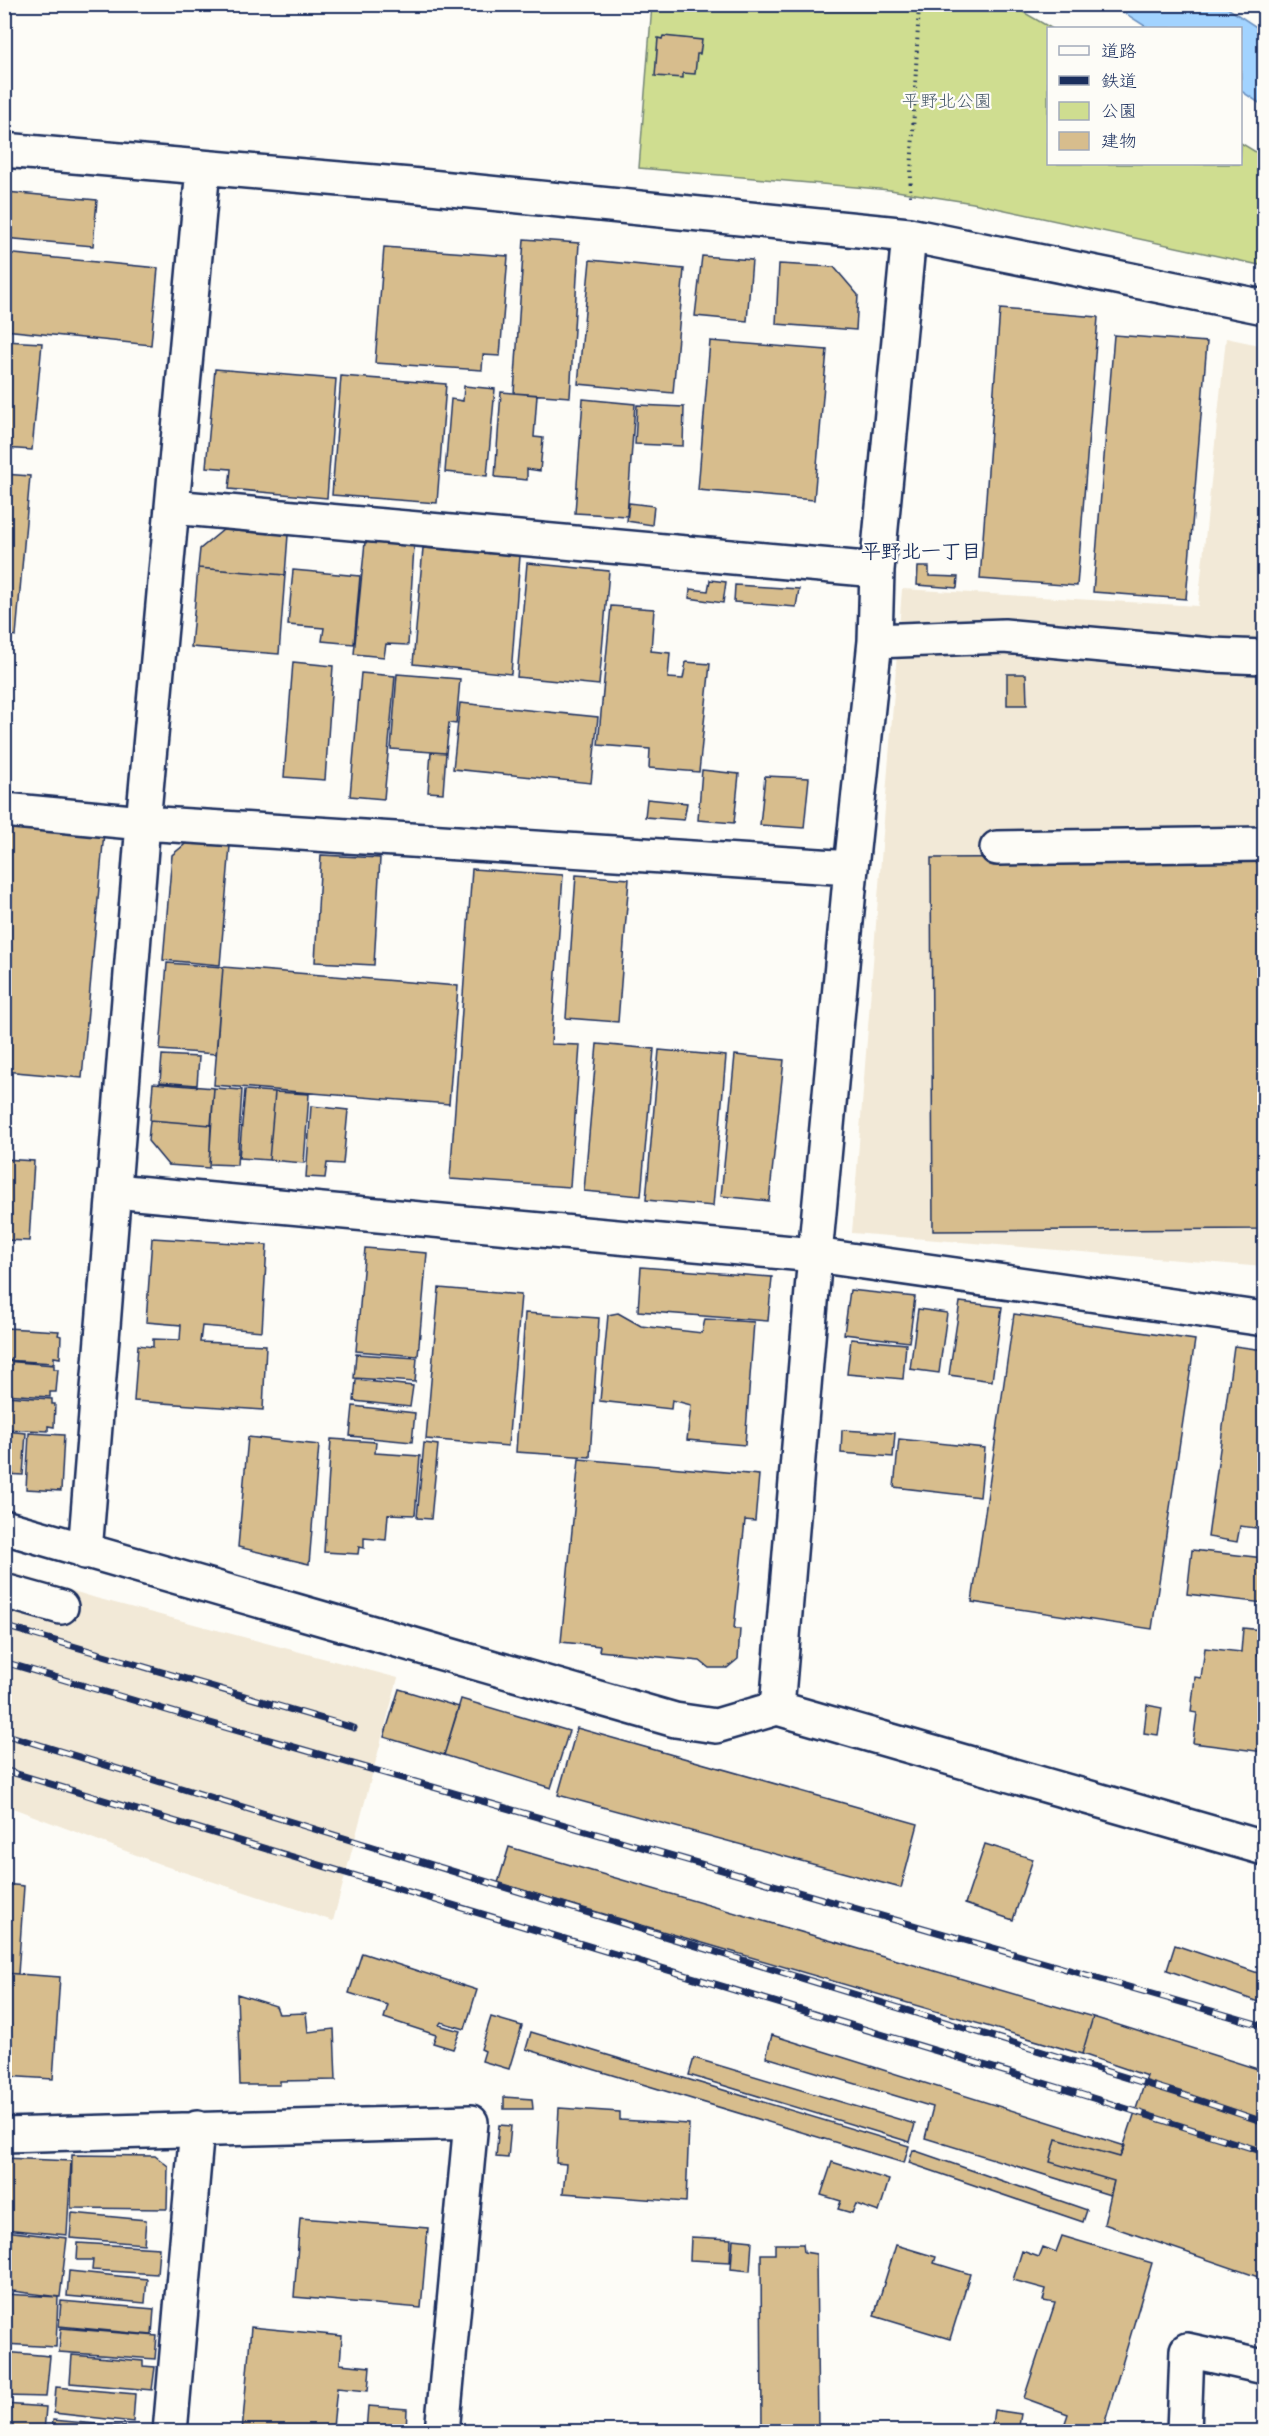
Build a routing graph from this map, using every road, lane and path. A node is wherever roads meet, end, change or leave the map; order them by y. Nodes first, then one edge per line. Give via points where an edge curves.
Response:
1 (920, 4) edge
2 (4, 150) edge
3 (203, 168) junction
4 (909, 236) junction
5 (1264, 307) edge
6 (172, 507) junction
7 (877, 570) junction
8 (875, 641) junction
9 (1264, 657) edge
10 (4, 810) edge
11 (143, 823) junction
12 (1264, 844) edge
13 (997, 848) dead end
14 (851, 868) junction
15 (114, 1191) junction
16 (815, 1255) junction
17 (1264, 1319) edge
18 (4, 1527) edge
19 (85, 1552) junction
20 (4, 1591) edge
21 (61, 1607) dead end
22 (777, 1708) junction
23 (1264, 1848) edge
24 (197, 2128) junction
25 (4, 2135) edge
26 (1264, 2367) edge
27 (170, 2432) edge
28 (442, 2432) edge
29 (1184, 2432) edge

1 - 4 path
2 - 3 street
3 - 4 street via 434,187
3 - 6 street
4 - 5 street
4 - 7 street
6 - 7 street
6 - 11 street
7 - 8 street
8 - 9 street via 1004,636
8 - 14 street
10 - 11 street
11 - 14 street
11 - 15 street
12 - 13 street
14 - 16 street
15 - 16 street
15 - 19 street
16 - 17 street
16 - 22 street
18 - 19 street
19 - 22 street via 675,1720 716,1726
20 - 21 street
22 - 23 street
24 - 25 street
24 - 27 street
24 - 28 street via 471,2122
26 - 29 street via 1187,2350

